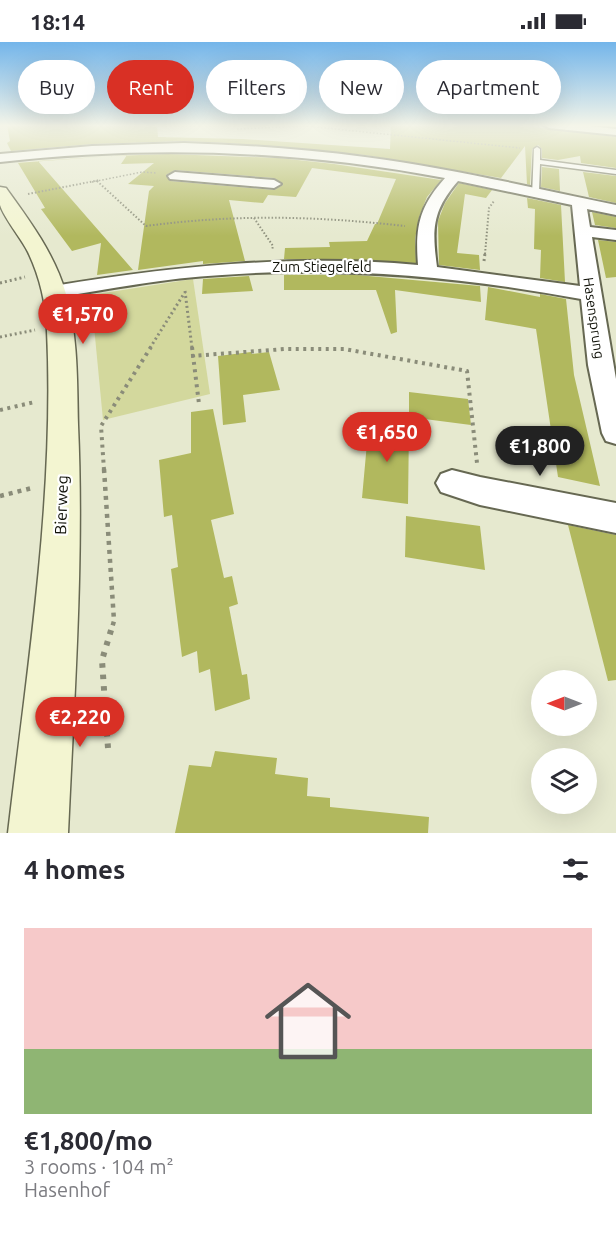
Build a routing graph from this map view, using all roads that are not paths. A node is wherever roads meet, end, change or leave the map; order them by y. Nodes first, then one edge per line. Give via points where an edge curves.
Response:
1 (239, 162) edge
2 (374, 162) edge
3 (536, 162) joint
4 (616, 172) edge
5 (175, 176) road end
6 (454, 177) junction
7 (222, 179) junction
8 (274, 183) dead end
9 (535, 193) junction
10 (2, 195) edge
11 (579, 203) junction
12 (616, 210) edge
13 (583, 231) junction
14 (616, 236) edge
15 (428, 270) junction
16 (54, 292) junction
17 (590, 294) junction
18 (616, 433) edge
19 (466, 487) road end
20 (616, 518) edge
21 (38, 833) edge

1 - 7 street
2 - 6 street
3 - 4 lane
3 - 9 lane
5 - 7 street
6 - 9 street
6 - 15 street via 435,198 423,228
7 - 8 street
9 - 11 street
10 - 16 main road, Bierweg via 39,257
11 - 12 street
11 - 13 street, Hasensprung
13 - 14 street
13 - 17 street, Hasensprung
15 - 16 street, Zum Stiegelfeld via 271,267 186,282
15 - 17 street, Zum Stiegelfeld
16 - 21 main road, Bierweg via 62,396 61,525
17 - 18 street, Hasensprung via 600,365
19 - 20 street

